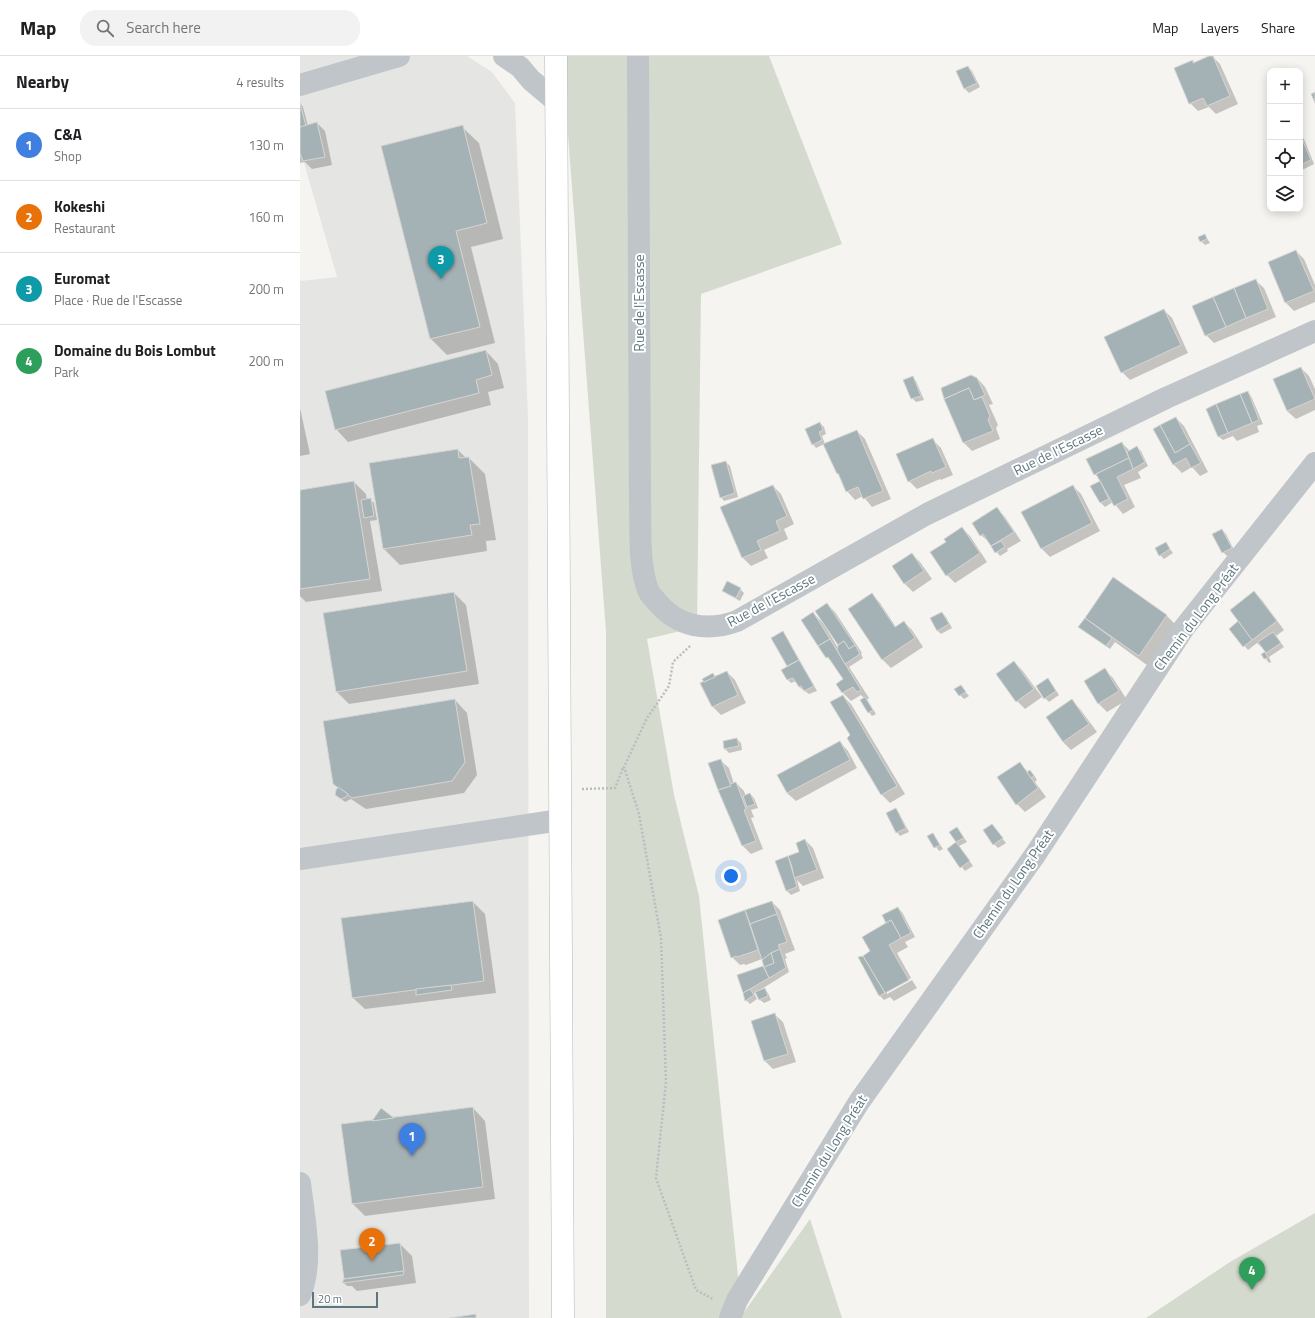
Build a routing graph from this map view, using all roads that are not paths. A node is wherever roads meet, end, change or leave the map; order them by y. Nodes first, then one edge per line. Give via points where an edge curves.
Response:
1 (399, 56) edge
2 (504, 56) edge
3 (556, 56) edge
4 (638, 56) edge
5 (300, 85) edge
6 (557, 102) junction
7 (1315, 331) edge
8 (1315, 463) edge
9 (560, 820) junction
10 (300, 860) edge
11 (300, 1183) edge
12 (300, 1295) edge
13 (731, 1314) edge
14 (563, 1318) edge

1 - 5 street
2 - 6 street via 520,67
3 - 6 main road
4 - 7 street, Rue de l'Escasse via 642,569 648,591 671,616 685,623 697,627 712,627 737,621 927,514 1166,398
6 - 9 main road
8 - 13 street, Chemin du Long Préat via 1184,628 1035,854 859,1102 737,1300
9 - 10 street
9 - 14 main road
11 - 12 street via 307,1245 306,1274

